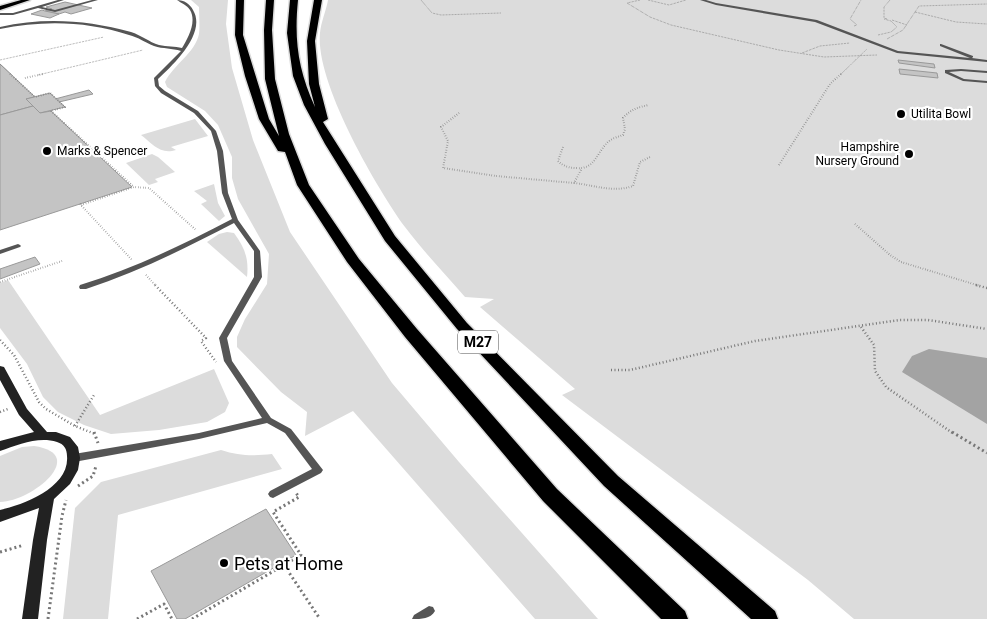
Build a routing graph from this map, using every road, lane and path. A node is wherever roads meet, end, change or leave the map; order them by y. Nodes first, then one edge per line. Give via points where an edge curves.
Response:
1 (11, 0) edge
2 (27, 0) edge
3 (62, 0) edge
4 (96, 0) edge
5 (179, 0) edge
6 (240, 0) edge
7 (270, 0) edge
8 (294, 0) edge
9 (318, 0) edge
10 (420, 0) edge
11 (640, 0) edge
12 (648, 0) edge
13 (686, 0) edge
14 (702, 0) edge
15 (861, 0) edge
16 (890, 0) edge
17 (946, 0) edge
18 (0, 3) edge
19 (943, 4) junction
20 (987, 4) edge
21 (36, 7) junction
22 (0, 8) edge
23 (915, 12) junction
24 (500, 13) dead end
25 (0, 14) edge
26 (13, 14) junction
27 (911, 18) dead end
28 (884, 19) dead end
29 (33, 22) junction
30 (987, 24) edge
31 (907, 25) dead end
32 (0, 28) edge
33 (841, 30) junction
34 (125, 32) junction
35 (190, 37) junction
36 (862, 40) junction
37 (941, 45) dead end
38 (160, 46) junction
39 (177, 47) junction
40 (183, 51) junction
41 (801, 54) junction
42 (862, 55) dead end
43 (859, 58) dead end
44 (0, 60) edge
45 (986, 61) edge
46 (0, 64) edge
47 (171, 64) junction
48 (987, 72) edge
49 (25, 78) dead end
50 (987, 82) edge
51 (648, 105) dead end
52 (459, 113) dead end
53 (330, 144) junction
54 (563, 147) dead end
55 (650, 157) dead end
56 (779, 165) dead end
57 (581, 170) junction
58 (574, 183) junction
59 (303, 185) junction
60 (134, 187) junction
61 (236, 220) junction
62 (855, 224) dead end
63 (204, 237) junction
64 (18, 246) dead end
65 (0, 252) edge
66 (62, 261) dead end
67 (140, 268) junction
68 (0, 282) edge
69 (83, 287) dead end
70 (987, 288) edge
71 (861, 327) junction
72 (987, 329) edge
73 (228, 361) junction
74 (0, 370) edge
75 (611, 370) dead end
76 (94, 395) dead end
77 (268, 420) junction
78 (75, 426) dead end
79 (43, 435) junction
80 (0, 446) edge
81 (987, 453) edge
82 (74, 458) junction
83 (291, 485) junction
84 (273, 494) dead end
85 (48, 497) junction
86 (0, 516) edge
87 (284, 565) junction
88 (430, 611) dead end
89 (30, 619) edge
90 (137, 619) edge
91 (172, 619) edge
92 (192, 619) edge
93 (320, 619) edge
94 (418, 619) edge
95 (677, 619) edge
96 (767, 619) edge

1 - 18 main road
2 - 22 main road
3 - 21 lane
4 - 21 lane via 55,12
5 - 35 lane via 194,12
6 - 59 highway, M27 via 239,35 264,119
7 - 59 highway, M27 via 270,80 284,134
8 - 53 highway, M27 via 291,33 298,76
9 - 53 highway, M27 via 311,50 314,84
10 - 24 path via 432,13 441,15
11 - 41 path via 627,4 665,24
12 - 13 path via 669,5
14 - 33 lane via 816,21
15 - 33 path via 850,19 856,25
16 - 31 path via 884,7 884,18
17 - 19 path
19 - 20 path
19 - 23 path via 919,6
21 - 26 lane
23 - 27 path
23 - 30 path via 956,22
25 - 26 lane
26 - 29 lane
28 - 36 path via 891,21 895,30
29 - 32 lane
29 - 34 lane via 70,22
33 - 36 lane
34 - 38 lane
34 - 44 path
35 - 39 lane
35 - 40 lane
36 - 41 path via 820,46
36 - 45 lane via 898,52
37 - 45 lane
38 - 39 lane
38 - 49 path
39 - 40 lane
39 - 47 lane
40 - 47 lane
41 - 42 path via 830,57
43 - 56 path via 830,84
46 - 60 path via 35,97 50,94 65,107 51,111
47 - 61 lane via 156,79 157,86 196,112 213,131 220,151 225,194
48 - 50 lane via 947,71 948,75 963,80
51 - 57 path via 626,114 623,135 608,142 589,168
52 - 58 path via 441,128 448,141 443,168
53 - 96 highway, M27 via 390,238 462,326 611,481
54 - 57 path via 560,164
55 - 58 path via 640,162 633,186 628,189
57 - 58 path
59 - 95 highway, M27 via 354,262 537,480
60 - 63 path via 149,188
60 - 67 path via 81,204
61 - 63 lane
61 - 73 lane via 257,251 258,277 223,338
62 - 70 path via 901,262
63 - 67 lane
64 - 65 lane
66 - 68 path
67 - 69 lane
67 - 73 path via 206,338 201,341 215,362
71 - 72 path via 900,320 928,320
71 - 75 path via 755,341 630,370
71 - 81 path via 874,345 875,370 886,387 938,424
73 - 77 lane
74 - 79 main road via 23,412
76 - 78 path
77 - 82 lane
77 - 83 lane via 288,431 318,470
79 - 80 main road
79 - 82 main road via 66,442
82 - 85 main road via 71,471
83 - 84 lane
83 - 87 path via 299,497 273,512 301,555
85 - 86 main road via 31,507
85 - 89 main road
87 - 92 path
87 - 93 path
88 - 94 lane
90 - 91 path via 164,604

